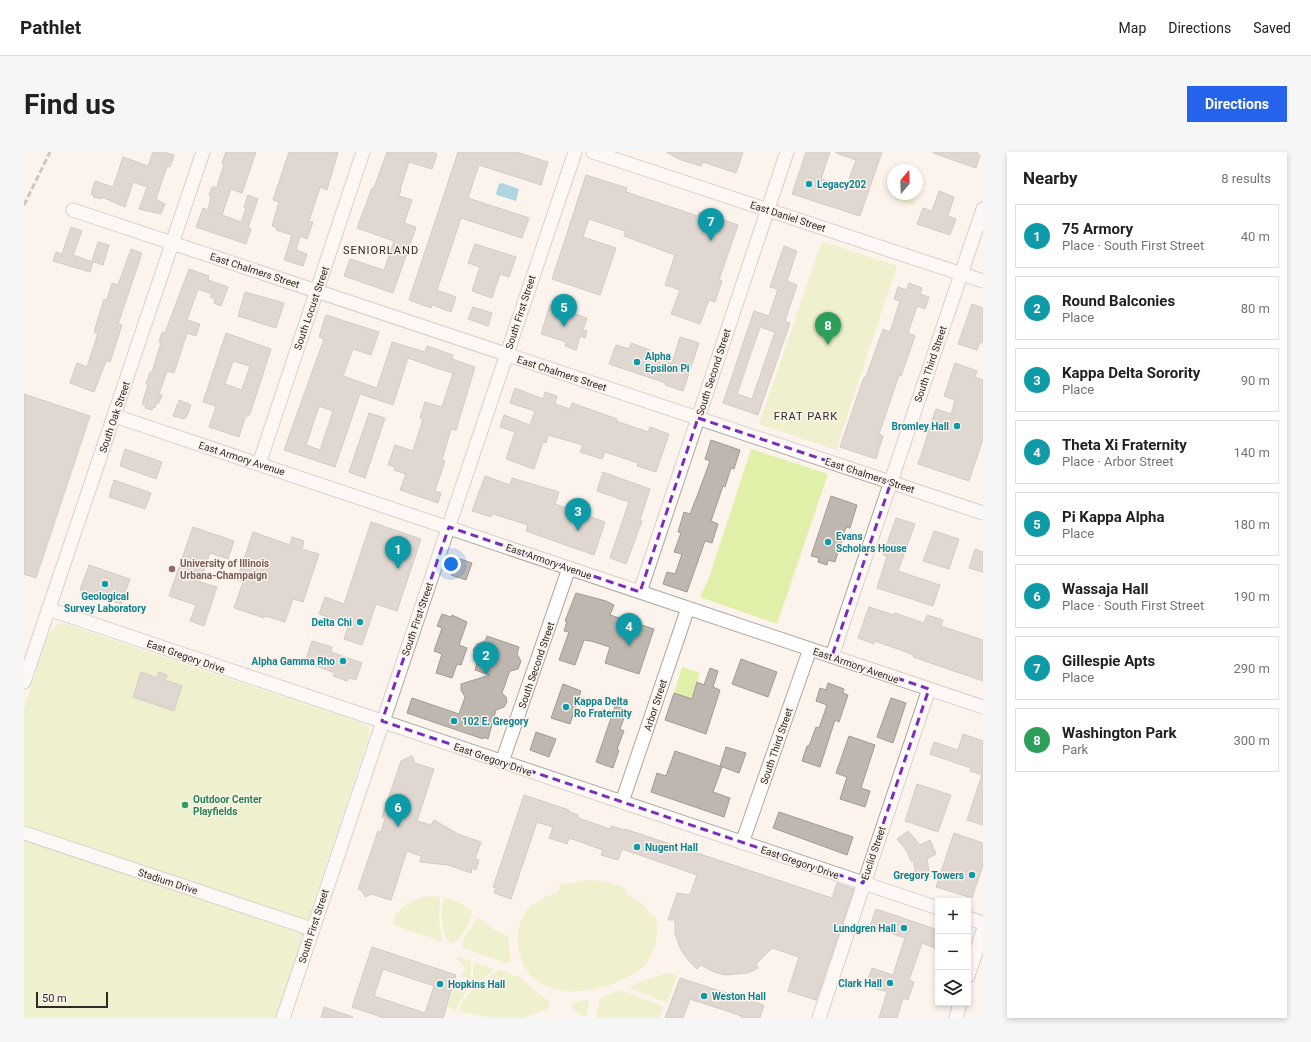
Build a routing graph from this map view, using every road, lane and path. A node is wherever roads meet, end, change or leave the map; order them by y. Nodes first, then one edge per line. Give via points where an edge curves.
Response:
1 (203, 152) edge
2 (363, 152) edge
3 (575, 152) edge
4 (593, 152) edge
5 (787, 152) edge
6 (983, 209) edge
7 (74, 210) dead end
8 (768, 210) junction
9 (172, 243) junction
10 (961, 274) junction
11 (983, 281) edge
12 (317, 291) junction
13 (507, 354) junction
14 (115, 416) junction
15 (698, 418) junction
16 (259, 464) junction
17 (891, 482) junction
18 (983, 512) edge
19 (449, 527) junction
20 (569, 568) junction
21 (640, 592) junction
22 (688, 608) junction
23 (48, 609) junction
24 (810, 649) junction
25 (832, 656) junction
26 (24, 682) edge
27 (930, 690) junction
28 (983, 707) edge
29 (382, 721) junction
30 (502, 762) junction
31 (622, 802) junction
32 (24, 833) edge
33 (742, 843) junction
34 (863, 883) junction
35 (935, 907) edge
36 (971, 919) edge
37 (983, 923) edge
38 (312, 929) junction
39 (983, 931) edge
40 (970, 970) edge
41 (959, 1006) edge
42 (283, 1018) edge
43 (819, 1018) edge
44 (956, 1018) edge

1 - 9 street, South Oak Street
2 - 12 street, South Locust Street
3 - 13 street, South First Street
4 - 8 street, East Daniel Street
5 - 8 street, South Second Street
6 - 10 street, South Third Street
7 - 9 street, East Chalmers Street
8 - 10 street, East Daniel Street
8 - 15 street, South Second Street
9 - 12 street, East Chalmers Street
9 - 14 street, South Oak Street
10 - 11 street, East Daniel Street
10 - 17 street, South Third Street
12 - 13 street, East Chalmers Street
12 - 16 street, South Locust Street
13 - 15 street, East Chalmers Street
13 - 19 street, South First Street
14 - 16 street, East Armory Avenue
14 - 23 street, South Oak Street
15 - 17 street, East Chalmers Street
15 - 21 street, South Second Street
16 - 19 street, East Armory Avenue
17 - 18 street, East Chalmers Street
17 - 25 street, South Third Street
19 - 20 street, East Armory Avenue
19 - 29 street, South First Street
20 - 21 street, East Armory Avenue
20 - 30 street, South Second Street
21 - 22 street, East Armory Avenue
22 - 24 street, East Armory Avenue
22 - 31 street, Arbor Street
23 - 26 street, South Oak Street
23 - 29 street, East Gregory Drive
24 - 25 street, East Armory Avenue
24 - 33 street, South Third Street
25 - 27 street, East Armory Avenue
27 - 28 street, East Armory Avenue
27 - 34 street, Euclid Street
29 - 30 street, East Gregory Drive
29 - 38 street, South First Street
30 - 31 street, East Gregory Drive
31 - 33 street, East Gregory Drive
32 - 38 street, Stadium Drive
33 - 34 street, East Gregory Drive
34 - 35 street, East Gregory Drive
34 - 43 street, Euclid Street
36 - 37 street
38 - 42 street, South First Street
39 - 40 street
41 - 44 street

